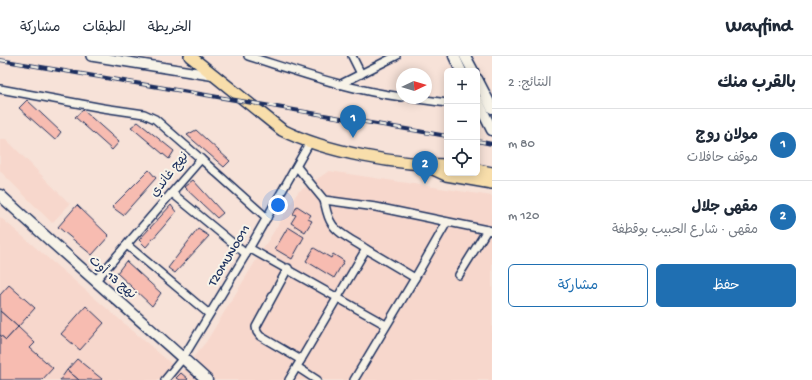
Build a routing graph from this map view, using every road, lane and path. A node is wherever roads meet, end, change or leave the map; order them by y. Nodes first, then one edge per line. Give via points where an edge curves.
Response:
1 (91, 56) edge
2 (248, 56) edge
3 (352, 56) edge
4 (396, 56) edge
5 (454, 56) edge
6 (465, 56) edge
7 (193, 58) edge
8 (460, 68) edge
9 (471, 68) edge
10 (361, 74) junction
11 (216, 76) junction
12 (339, 84) junction
13 (480, 85) edge
14 (0, 89) edge
15 (396, 96) edge
16 (432, 101) edge
17 (444, 103) edge
18 (479, 104) edge
19 (480, 104) edge
20 (492, 108) edge
21 (492, 130) edge
22 (310, 142) junction
23 (201, 159) junction
24 (425, 165) junction
25 (444, 165) edge
26 (297, 167) junction
27 (480, 171) edge
28 (492, 173) edge
29 (492, 183) edge
30 (172, 193) junction
31 (0, 195) edge
32 (324, 200) junction
33 (267, 218) junction
34 (447, 222) junction
35 (489, 231) edge
36 (127, 245) junction
37 (366, 249) junction
38 (248, 251) junction
39 (288, 268) junction
40 (459, 274) dead end
41 (415, 278) junction
42 (96, 280) junction
43 (338, 297) junction
44 (209, 314) junction
45 (386, 325) junction
46 (183, 358) junction
47 (299, 364) junction
48 (165, 380) edge
49 (207, 380) edge
50 (289, 380) edge
51 (317, 380) edge
52 (354, 380) edge

1 - 11 street
2 - 12 street
3 - 10 street
4 - 10 street
5 - 8 main road
6 - 9 main road
7 - 11 main road
10 - 12 street
11 - 22 main road via 282,130
12 - 15 street
13 - 20 main road
14 - 23 street, نهج غاندي via 144,114 155,119
16 - 17 street
18 - 21 main road
19 - 20 street
22 - 24 main road via 361,155
22 - 26 street, T20MUN0011
23 - 30 street, نهج غاندي
23 - 33 street
24 - 25 main road
24 - 29 main road via 446,175
26 - 32 street
26 - 33 street, T20MUN0011
27 - 28 main road
30 - 36 street, نهج غاندي
30 - 38 street
31 - 42 main road, نهج 13 أوت
32 - 34 street via 376,207
32 - 37 street via 332,225
33 - 38 street, T20MUN0011
34 - 35 street
34 - 41 street
35 - 40 street
36 - 42 street, نهج غاندي
36 - 44 street
37 - 41 street
37 - 43 street
38 - 39 street
38 - 44 street, T20MUN0011
39 - 43 street
39 - 47 street via 256,327 260,336
41 - 45 street
42 - 46 main road, نهج 13 أوت
43 - 45 street
43 - 47 street
44 - 46 street, T20MUN0011
45 - 52 street
46 - 48 street, T20MUN0011
46 - 49 main road, نهج 13 أوت
47 - 50 street
47 - 51 street

